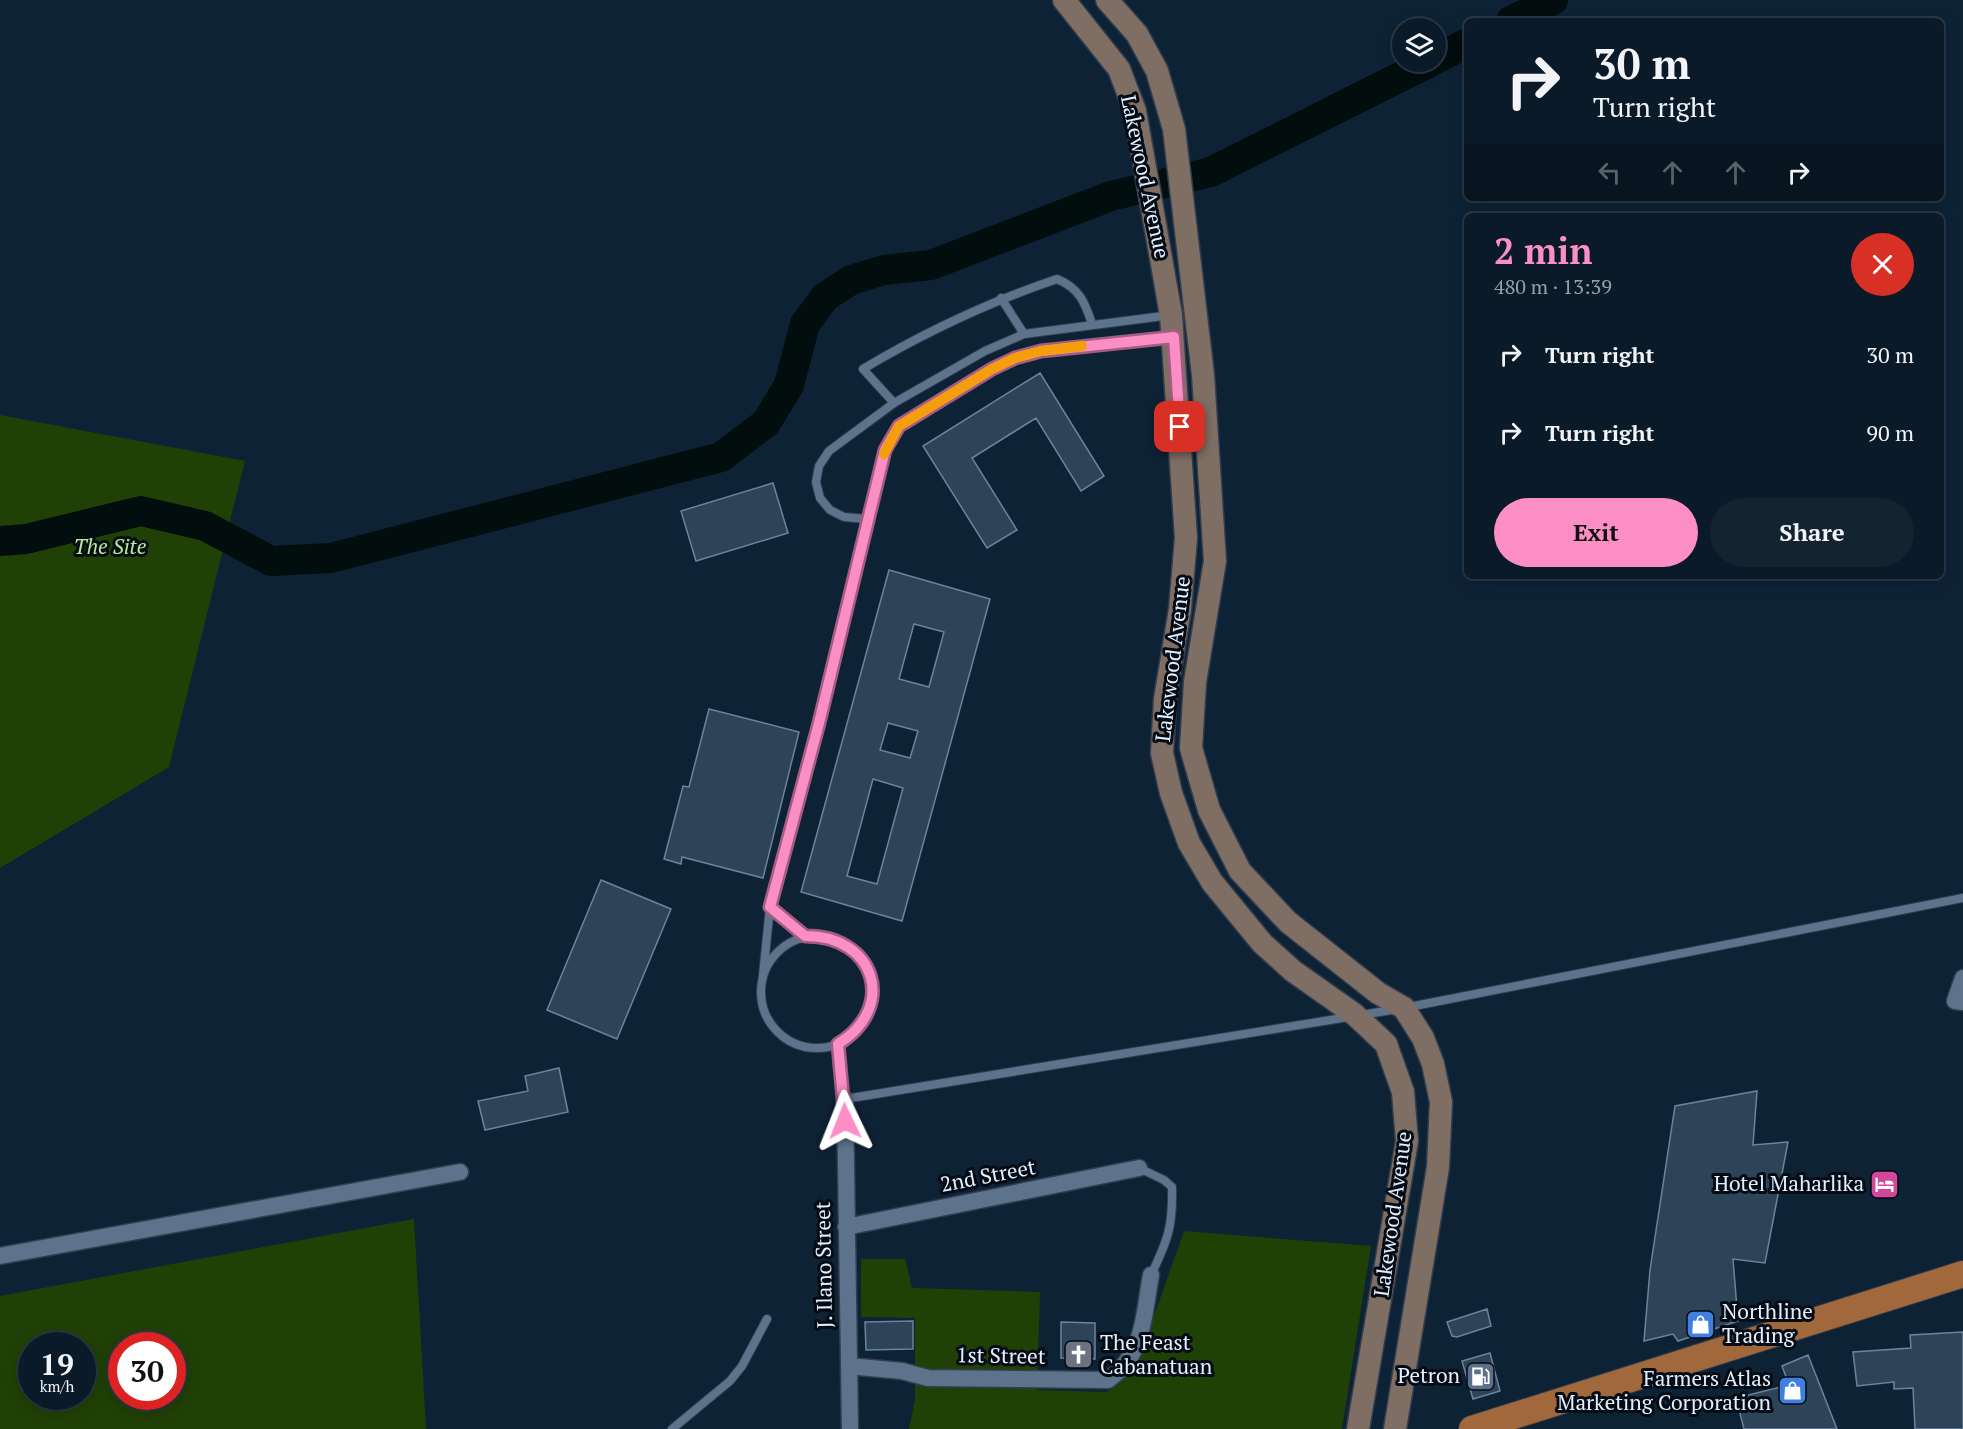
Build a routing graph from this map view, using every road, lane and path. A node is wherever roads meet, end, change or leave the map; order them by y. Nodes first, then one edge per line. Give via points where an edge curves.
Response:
1 (1064, 0) edge
2 (1107, 0) edge
3 (1001, 298) junction
4 (1092, 324) junction
5 (1173, 326) junction
6 (1024, 334) junction
7 (894, 403) junction
8 (867, 519) junction
9 (1963, 898) edge
10 (770, 907) junction
11 (805, 936) junction
12 (763, 975) junction
13 (1963, 978) edge
14 (1963, 1002) edge
15 (1404, 1008) junction
16 (1354, 1014) junction
17 (838, 1044) junction
18 (845, 1099) junction
19 (1139, 1168) joint
20 (460, 1172) dead end
21 (846, 1227) junction
22 (0, 1256) edge
23 (1963, 1274) edge
24 (1151, 1275) joint
25 (767, 1319) dead end
26 (849, 1366) junction
27 (672, 1429) edge
28 (850, 1429) edge
29 (1358, 1429) edge
30 (1395, 1429) edge
31 (1472, 1429) edge

1 - 5 main road, Lakewood Avenue via 1119,69 1135,111
2 - 15 main road, Lakewood Avenue via 1137,34 1157,71 1174,129 1203,375 1215,561 1195,682 1191,748 1209,810 1240,871 1288,922 1378,993
3 - 4 lane via 1057,279 1073,285
3 - 6 lane
3 - 7 lane via 915,338 862,369
4 - 5 lane
4 - 6 lane
5 - 8 lane via 1015,358 899,426 885,450
5 - 16 main road, Lakewood Avenue via 1186,538 1180,609 1165,699 1162,753 1171,793 1189,843 1212,882 1262,943 1293,971
6 - 7 lane via 985,351
7 - 8 lane via 829,451 819,465 816,482 820,498 830,510 844,517
8 - 10 lane
9 - 15 lane
10 - 11 lane
10 - 12 lane
11 - 12 lane via 772,957
11 - 17 lane via 826,936 846,944 861,957 871,975 873,996 868,1016 855,1033
12 - 17 lane via 764,1010 786,1038 802,1046
13 - 14 street via 1955,1001
15 - 16 lane
15 - 30 main road, Lakewood Avenue via 1423,1038 1441,1102 1438,1167
16 - 18 lane
16 - 29 main road, Lakewood Avenue via 1386,1044 1403,1092 1407,1141
17 - 18 lane
18 - 21 street, J. Ilano Street
19 - 21 street, 2nd Street
19 - 24 lane via 1172,1187 1168,1239
20 - 22 street
21 - 26 street, J. Ilano Street
23 - 31 main road
24 - 26 street, 1st Street via 1138,1346 1125,1368 1108,1380 928,1378 902,1371
25 - 27 lane via 730,1381
26 - 28 street, J. Ilano Street

